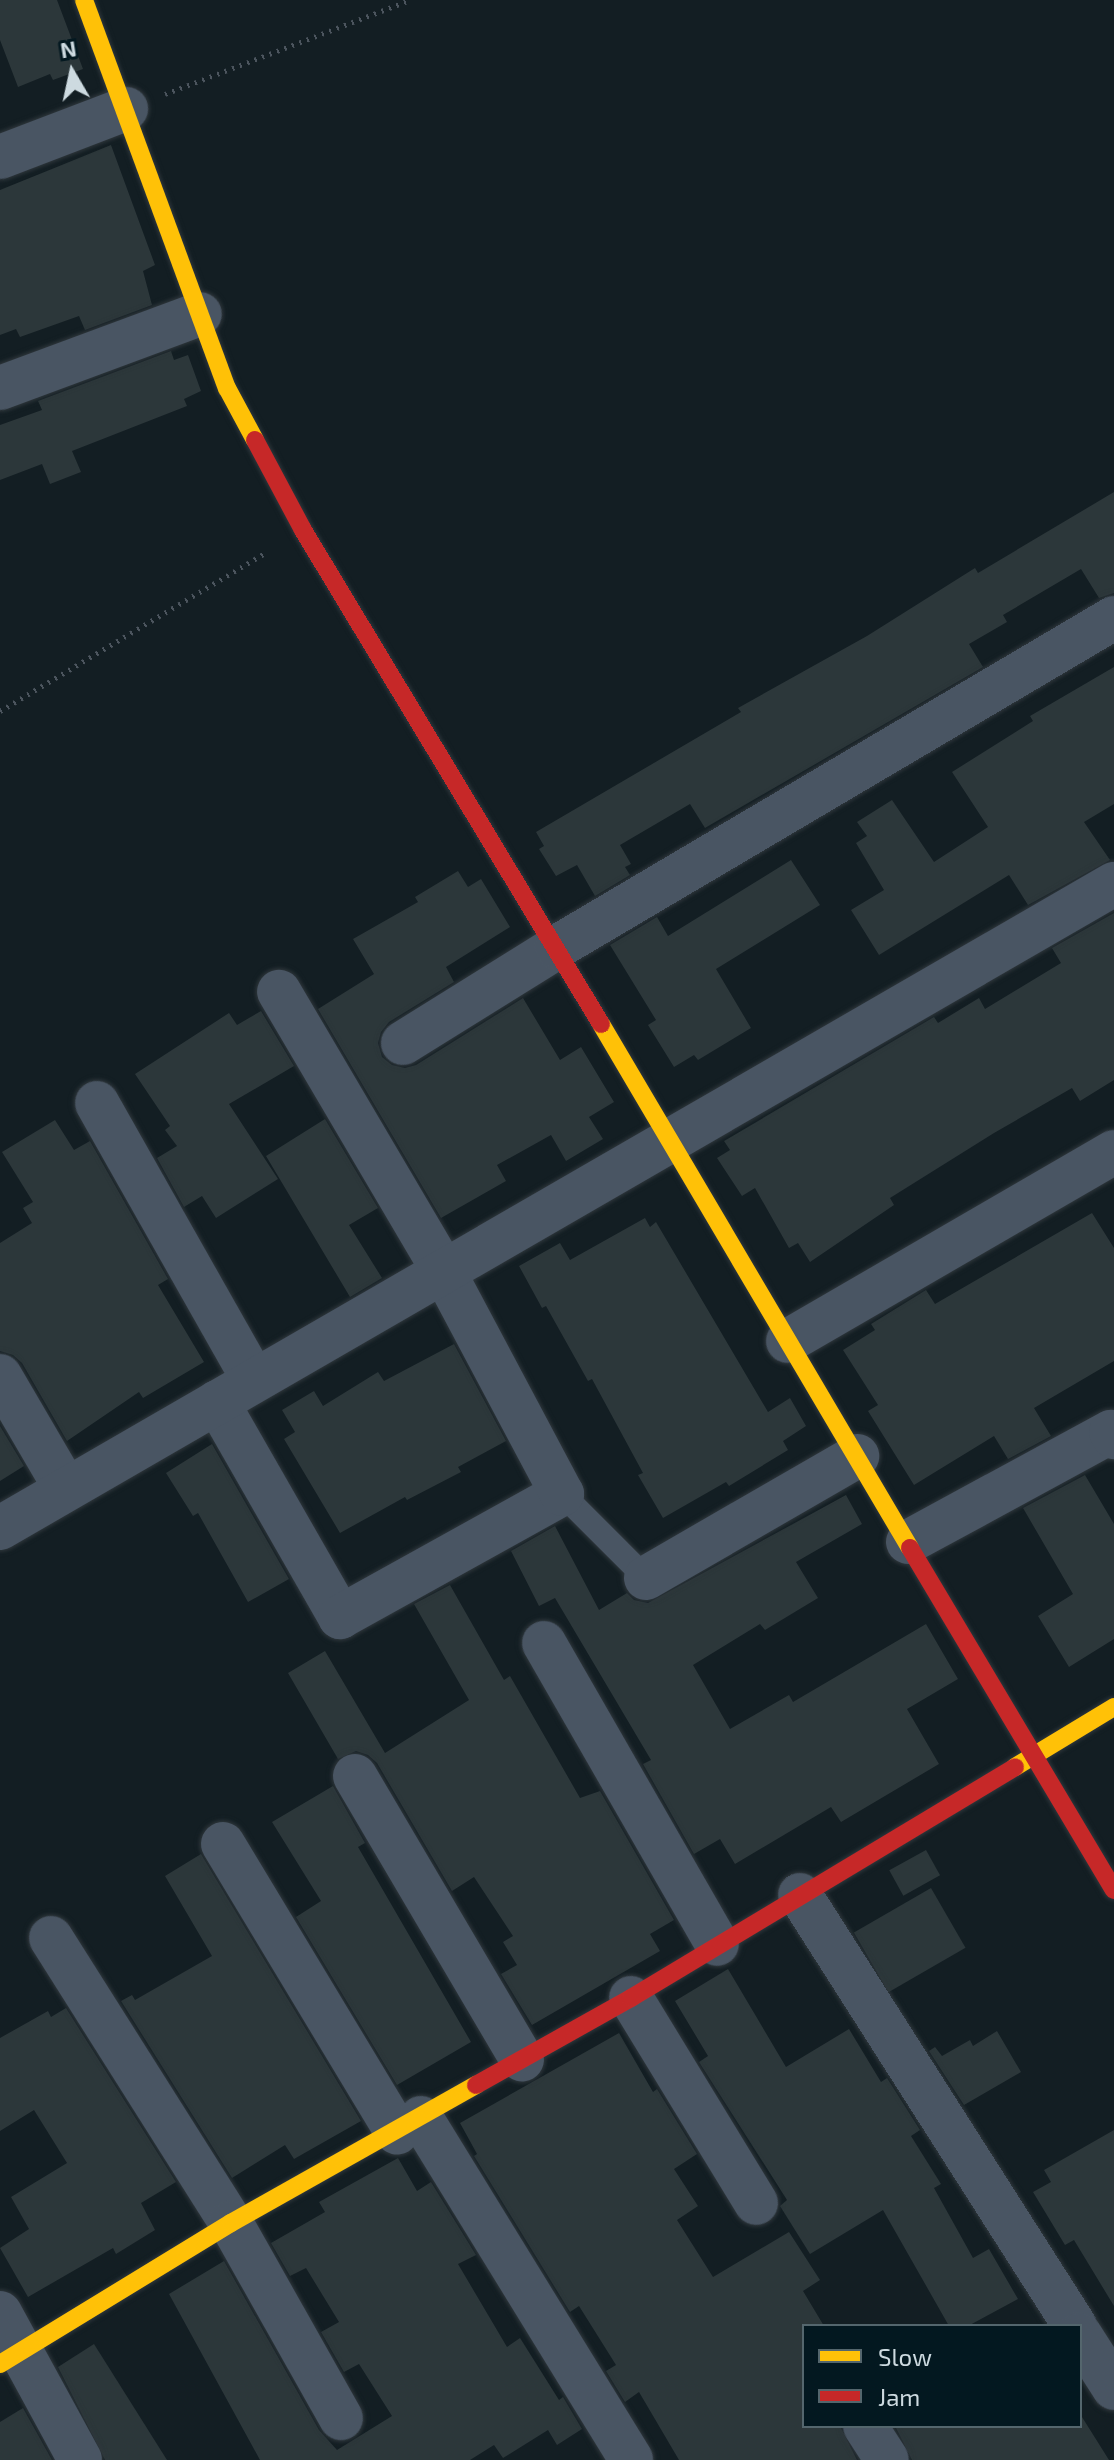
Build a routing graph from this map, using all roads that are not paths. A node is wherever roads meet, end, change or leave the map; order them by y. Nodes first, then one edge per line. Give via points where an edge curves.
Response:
1 (84, 0) edge
2 (126, 109) junction
3 (0, 157) edge
4 (200, 314) junction
5 (0, 388) edge
6 (1114, 618) edge
7 (1114, 884) edge
8 (557, 947) junction
9 (279, 992) dead end
10 (403, 1043) dead end
11 (97, 1103) dead end
12 (669, 1143) junction
13 (1114, 1152) edge
14 (443, 1270) junction
15 (788, 1341) junction
16 (0, 1376) edge
17 (254, 1380) junction
18 (217, 1402) junction
19 (1114, 1437) edge
20 (857, 1456) junction
21 (66, 1489) junction
22 (562, 1494) junction
23 (0, 1528) edge
24 (908, 1542) junction
25 (646, 1578) joint
26 (544, 1643) dead end
27 (1114, 1707) edge
28 (1032, 1757) junction
29 (355, 1776) dead end
30 (223, 1844) dead end
31 (1106, 1858) edge
32 (1114, 1890) edge
33 (800, 1895) junction
34 (51, 1938) dead end
35 (717, 1944) junction
36 (631, 1998) junction
37 (522, 2059) junction
38 (409, 2125) junction
39 (756, 2203) dead end
40 (231, 2223) junction
41 (0, 2313) edge
42 (1074, 2324) edge
43 (1082, 2338) edge
44 (11, 2357) edge
45 (1114, 2388) edge
46 (341, 2418) dead end
47 (866, 2428) edge
48 (80, 2460) edge
49 (631, 2460) edge
50 (887, 2460) edge

1 - 2 street
2 - 3 street
2 - 4 street
4 - 5 street
4 - 8 street via 227,388 303,530
6 - 8 street
7 - 12 street
8 - 10 street
8 - 12 street
9 - 14 street
11 - 17 street
12 - 14 street
12 - 15 street
13 - 15 street
14 - 17 street
14 - 22 street
15 - 20 street
16 - 21 street
17 - 18 street
18 - 21 street
18 - 22 street via 340,1617
19 - 24 street via 1111,1432
20 - 24 street
20 - 25 street
21 - 23 street
22 - 25 lane
24 - 28 street
26 - 35 street
27 - 28 street
28 - 31 street
28 - 33 street
29 - 37 street
30 - 38 street
31 - 32 street
33 - 35 street
33 - 42 street
34 - 40 street
35 - 36 street
36 - 37 street
36 - 39 street
37 - 38 street
38 - 40 street
38 - 49 street
40 - 44 street
40 - 46 street
41 - 44 street
43 - 45 street
44 - 48 street
47 - 50 street

